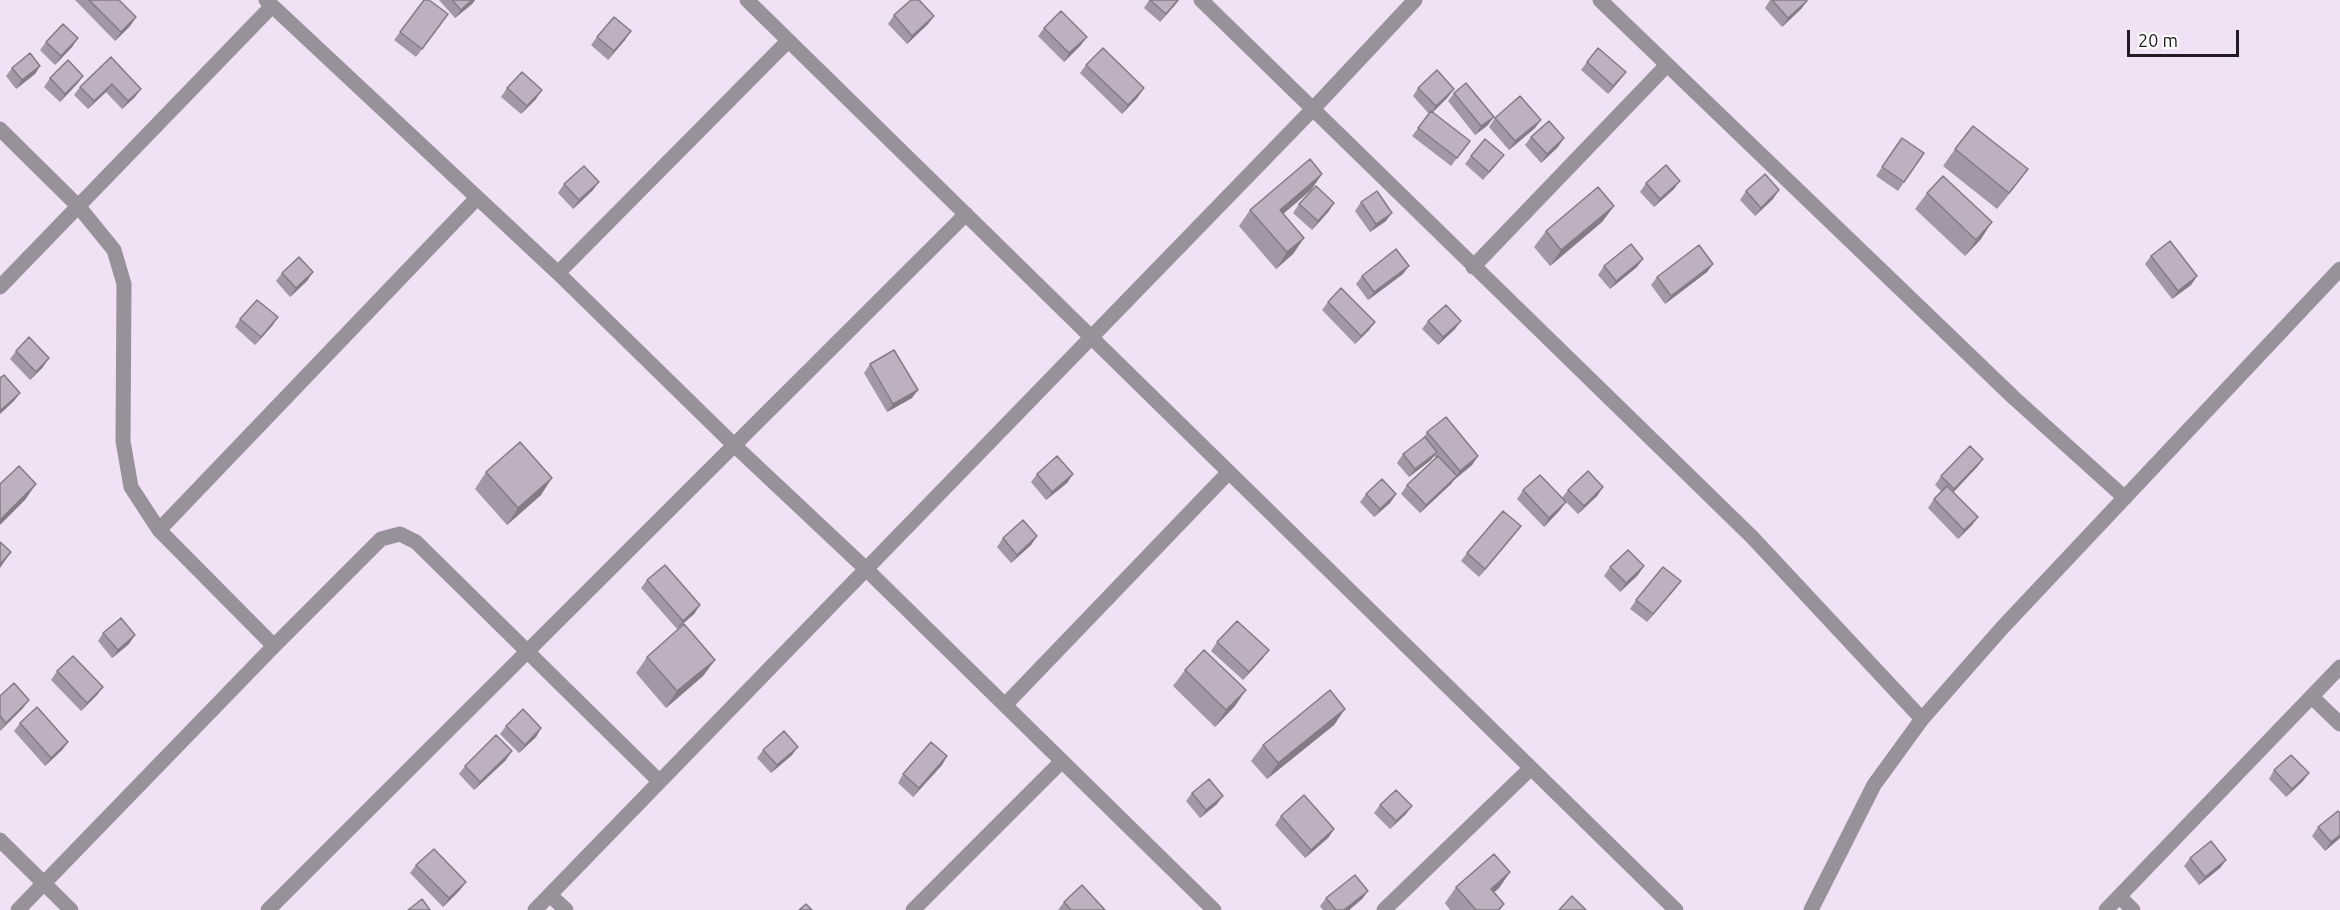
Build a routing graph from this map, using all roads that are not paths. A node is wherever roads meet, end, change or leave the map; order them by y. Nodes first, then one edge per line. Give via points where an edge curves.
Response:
1 (747, 0) edge
2 (1201, 0) edge
3 (1415, 0) edge
4 (1600, 0) edge
5 (269, 3) edge
6 (788, 41) junction
7 (1667, 65) junction
8 (1312, 110) junction
9 (0, 129) edge
10 (477, 198) junction
11 (79, 207) junction
12 (966, 214) junction
13 (1473, 267) junction
14 (2340, 269) edge
15 (558, 273) junction
16 (0, 287) edge
17 (1092, 336) junction
18 (734, 445) junction
19 (1229, 472) junction
20 (2125, 498) junction
21 (159, 530) junction
22 (866, 569) junction
23 (274, 646) junction
24 (526, 651) junction
25 (2340, 667) edge
26 (2312, 697) junction
27 (1005, 705) junction
28 (1922, 720) junction
29 (2340, 724) edge
30 (1062, 762) junction
31 (1531, 768) junction
32 (659, 781) junction
33 (0, 840) edge
34 (44, 883) junction
35 (550, 895) junction
36 (2120, 897) junction
37 (18, 910) edge
38 (71, 910) edge
39 (268, 910) edge
40 (535, 910) edge
41 (566, 910) edge
42 (913, 910) edge
43 (1214, 910) edge
44 (1384, 910) edge
45 (1676, 910) edge
46 (1811, 910) edge
47 (2106, 910) edge
48 (2133, 910) edge

1 - 6 street
2 - 8 street
3 - 8 street
4 - 7 street
5 - 10 street
5 - 11 street
6 - 12 street
6 - 15 street
7 - 13 street
7 - 20 street via 2005,389
8 - 13 street
8 - 17 street
9 - 11 street
10 - 15 street
10 - 21 street
11 - 16 street
11 - 21 street via 114,250 124,284 123,441 131,487
12 - 17 street
12 - 18 street
13 - 28 street via 1752,537
14 - 20 street
15 - 18 street
17 - 19 street
17 - 22 street
18 - 22 street
18 - 24 street
19 - 27 street
19 - 31 street
20 - 28 street via 2002,628
21 - 23 street
22 - 27 street
22 - 32 street
23 - 24 street via 381,539 400,534 416,542
23 - 34 street
24 - 32 street
24 - 39 street
25 - 26 street
26 - 29 street
26 - 36 street
27 - 30 street
28 - 46 street via 1874,785
30 - 42 street
30 - 43 street
31 - 44 street
31 - 45 street
32 - 35 street
33 - 34 street
34 - 37 street
34 - 38 street
35 - 40 street
35 - 41 street
36 - 47 street
36 - 48 street

